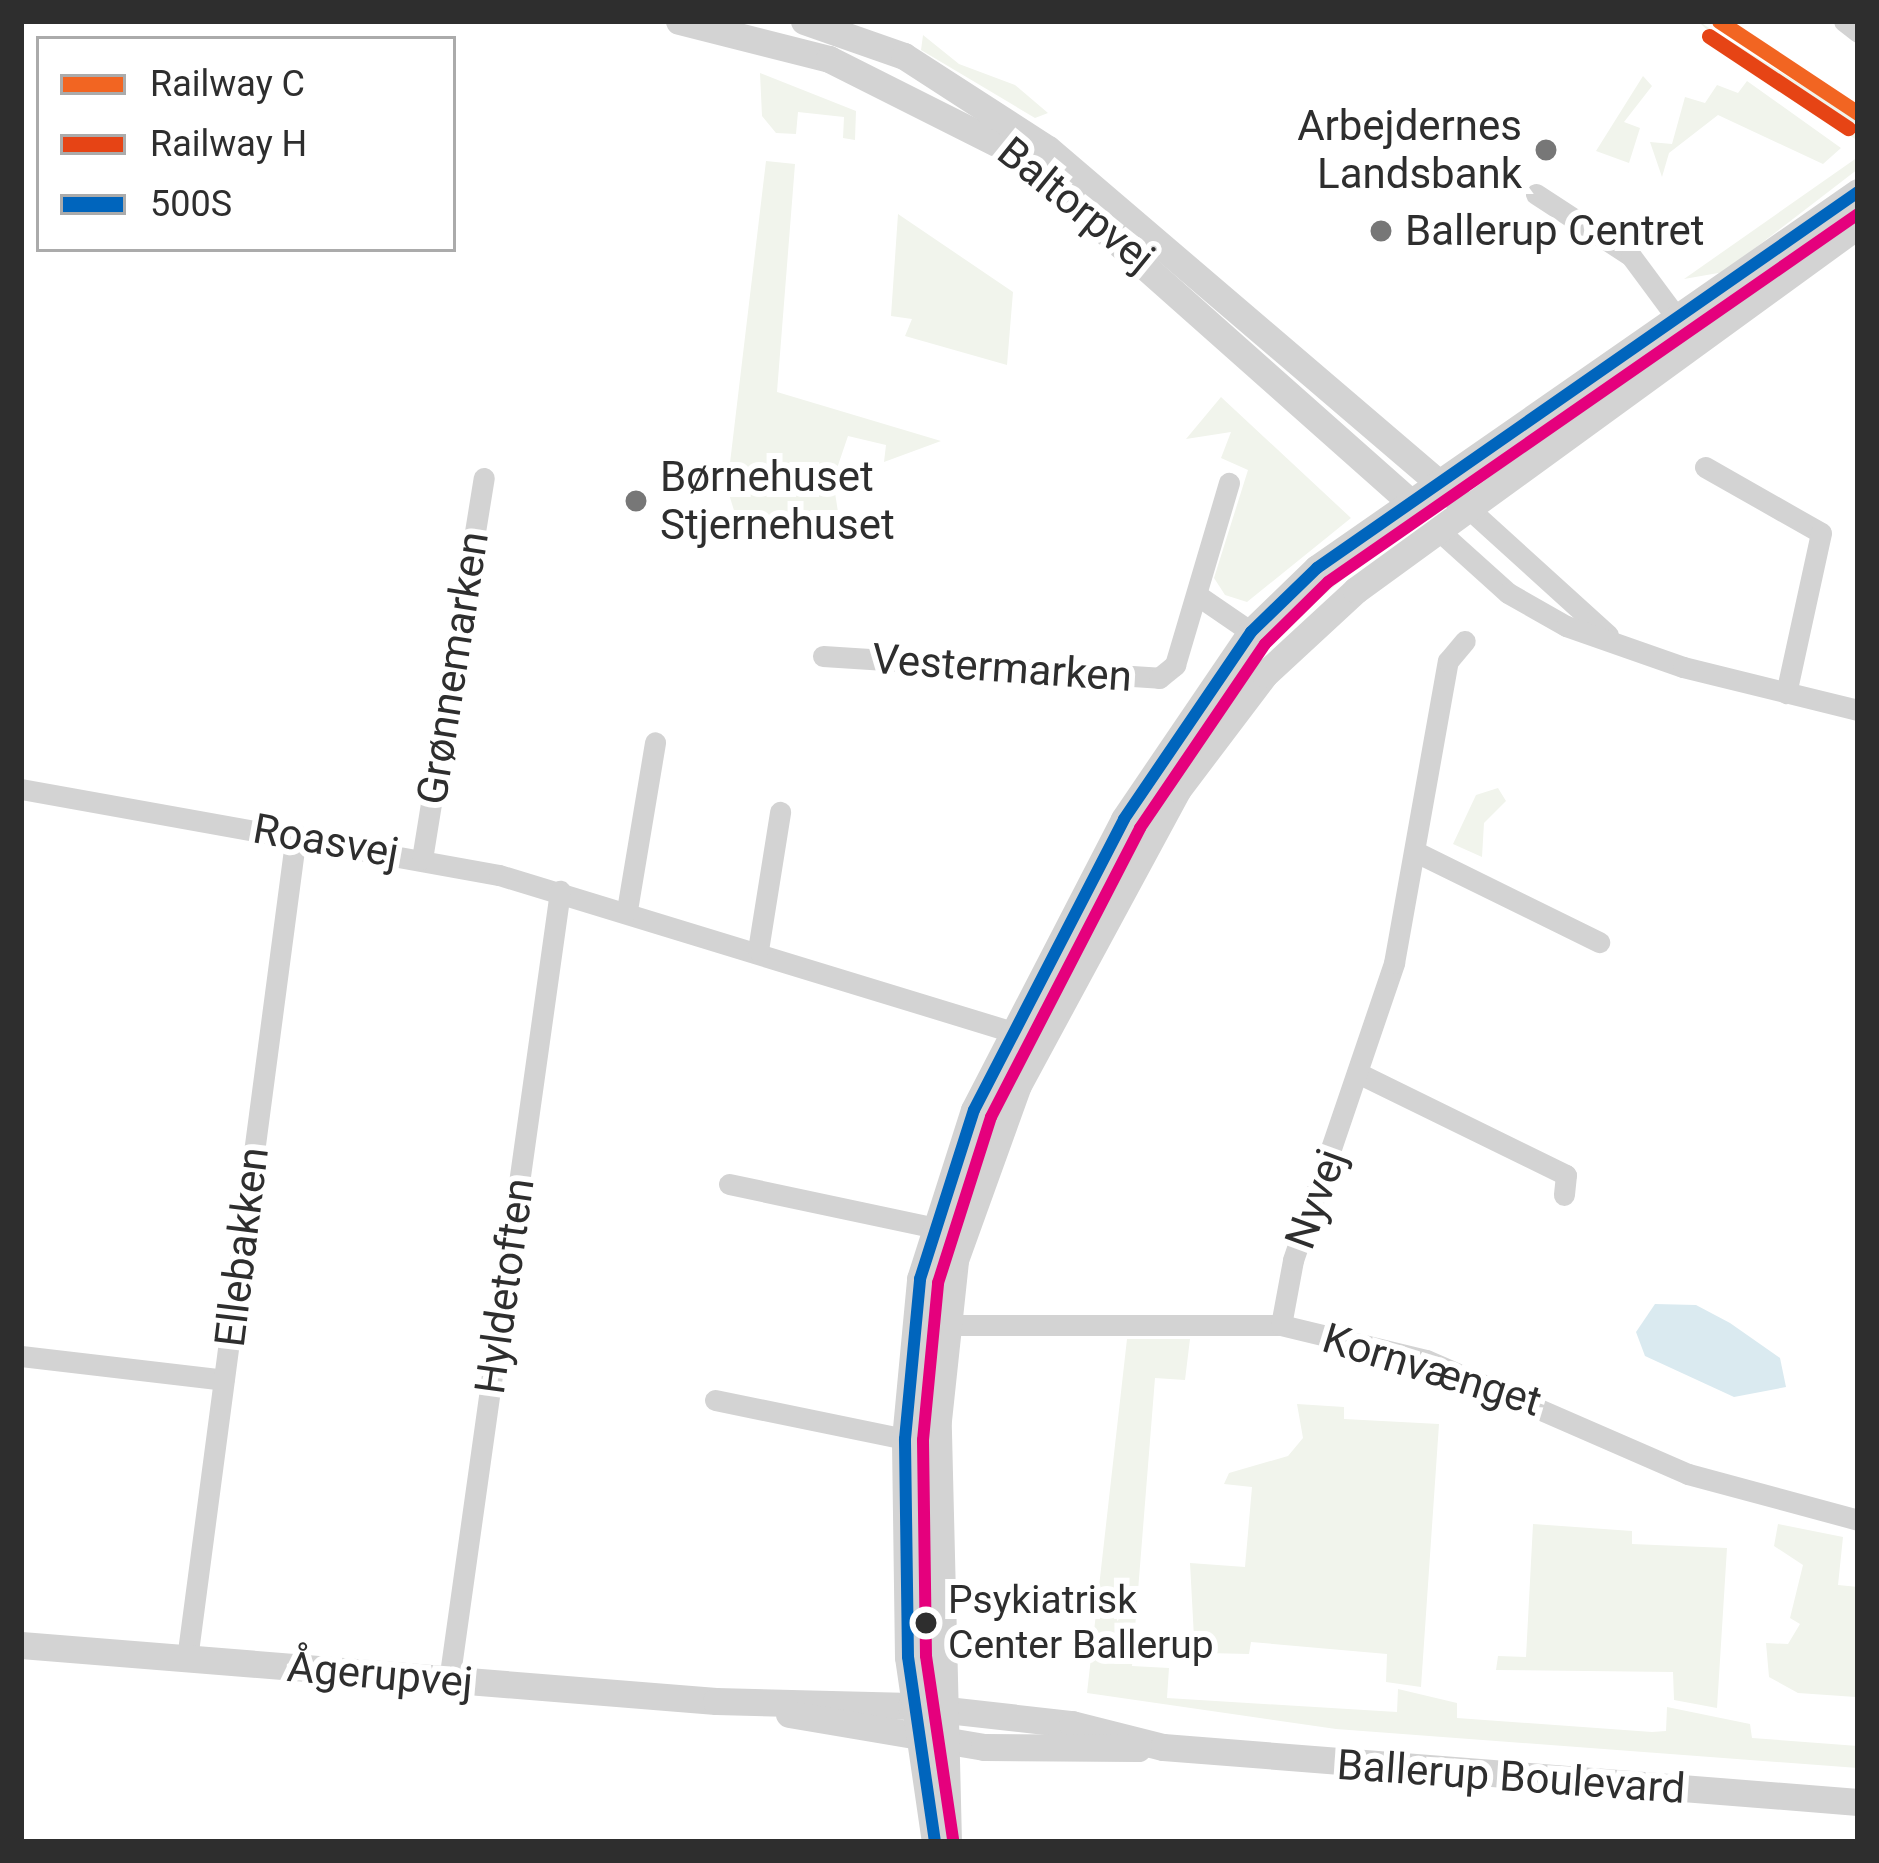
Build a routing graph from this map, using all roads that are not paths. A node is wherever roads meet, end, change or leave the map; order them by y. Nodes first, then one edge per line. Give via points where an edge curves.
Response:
1 (679, 21) edge
2 (804, 21) edge
3 (1844, 21) edge
4 (744, 28) edge
5 (1858, 32) edge
6 (1858, 191) edge
7 (1536, 194) dead end
8 (1858, 225) edge
9 (1677, 318) junction
10 (1696, 344) junction
11 (1705, 467) dead end
12 (484, 478) dead end
13 (1436, 480) junction
14 (1229, 483) dead end
15 (1408, 499) junction
16 (1468, 508) junction
17 (1438, 530) junction
18 (1197, 596) junction
19 (1251, 632) junction
20 (1608, 635) junction
21 (1465, 641) dead end
22 (823, 656) dead end
23 (1786, 693) junction
24 (1858, 710) edge
25 (655, 742) dead end
26 (21, 789) edge
27 (780, 812) dead end
28 (296, 834) junction
29 (1418, 853) junction
30 (422, 859) junction
31 (560, 891) junction
32 (627, 910) junction
33 (1599, 942) dead end
34 (758, 950) junction
35 (1012, 1029) junction
36 (1039, 1043) junction
37 (1362, 1076) junction
38 (729, 1184) dead end
39 (1564, 1196) dead end
40 (932, 1227) junction
41 (945, 1322) junction
42 (913, 1325) junction
43 (1281, 1325) junction
44 (21, 1356) edge
45 (224, 1380) junction
46 (715, 1400) dead end
47 (905, 1446) junction
48 (1858, 1520) edge
49 (21, 1645) edge
50 (188, 1659) junction
51 (449, 1681) junction
52 (739, 1702) junction
53 (929, 1708) junction
54 (918, 1737) junction
55 (949, 1742) junction
56 (1163, 1747) junction
57 (1858, 1802) edge
58 (935, 1842) edge
59 (949, 1842) edge

1 - 4 street, Baltorpvej
2 - 13 street, Baltorpvej via 904,56 1012,123
3 - 5 street
4 - 15 street, Baltorpvej via 884,82 1018,154
6 - 9 street
7 - 9 street via 1606,233
8 - 10 street
9 - 10 street
9 - 13 street
10 - 16 street
11 - 23 street via 1822,533
12 - 30 street, Grønnemarken
13 - 15 street
13 - 16 street, Baltorpvej
14 - 18 street, Vestermarken
15 - 17 street, Baltorpvej
15 - 19 street
16 - 17 street
16 - 20 street
17 - 20 street via 1508,593 1566,626
17 - 36 street via 1314,626 1209,742
18 - 19 street
18 - 22 street, Vestermarken via 1175,665 1159,678
19 - 35 street via 1124,819
20 - 23 street via 1683,668
21 - 29 street, Nyvej via 1448,661
23 - 24 street
25 - 32 street
26 - 28 street, Roasvej
27 - 34 street
28 - 30 street, Roasvej
28 - 45 street, Ellebakken
29 - 33 street
29 - 37 street, Nyvej
30 - 31 street, Roasvej
31 - 32 street, Roasvej
31 - 51 street, Hyldetoften
32 - 34 street, Roasvej
34 - 35 street, Roasvej
35 - 36 street, Roasvej
35 - 40 street
36 - 41 street via 976,1185
37 - 39 street via 1566,1175
37 - 43 street, Nyvej via 1293,1260
38 - 40 street
40 - 42 street
41 - 42 street, Kornvænget
41 - 43 street, Kornvænget
41 - 53 street
42 - 47 street
43 - 48 street, Kornvænget via 1426,1360 1688,1474
44 - 45 street
45 - 50 street, Ellebakken
46 - 47 street
47 - 53 street
49 - 50 street, Ågerupvej
50 - 51 street, Ågerupvej
51 - 52 street, Ågerupvej
52 - 53 street, Ågerupvej
52 - 54 street, Ågerupvej
53 - 54 street
53 - 55 street
53 - 56 street, Ballerup Boulevard via 1072,1724
54 - 55 street, Ågerupvej
54 - 58 street
55 - 56 street, Ballerup Boulevard via 1071,1753
55 - 59 street
56 - 57 street, Ballerup Boulevard

